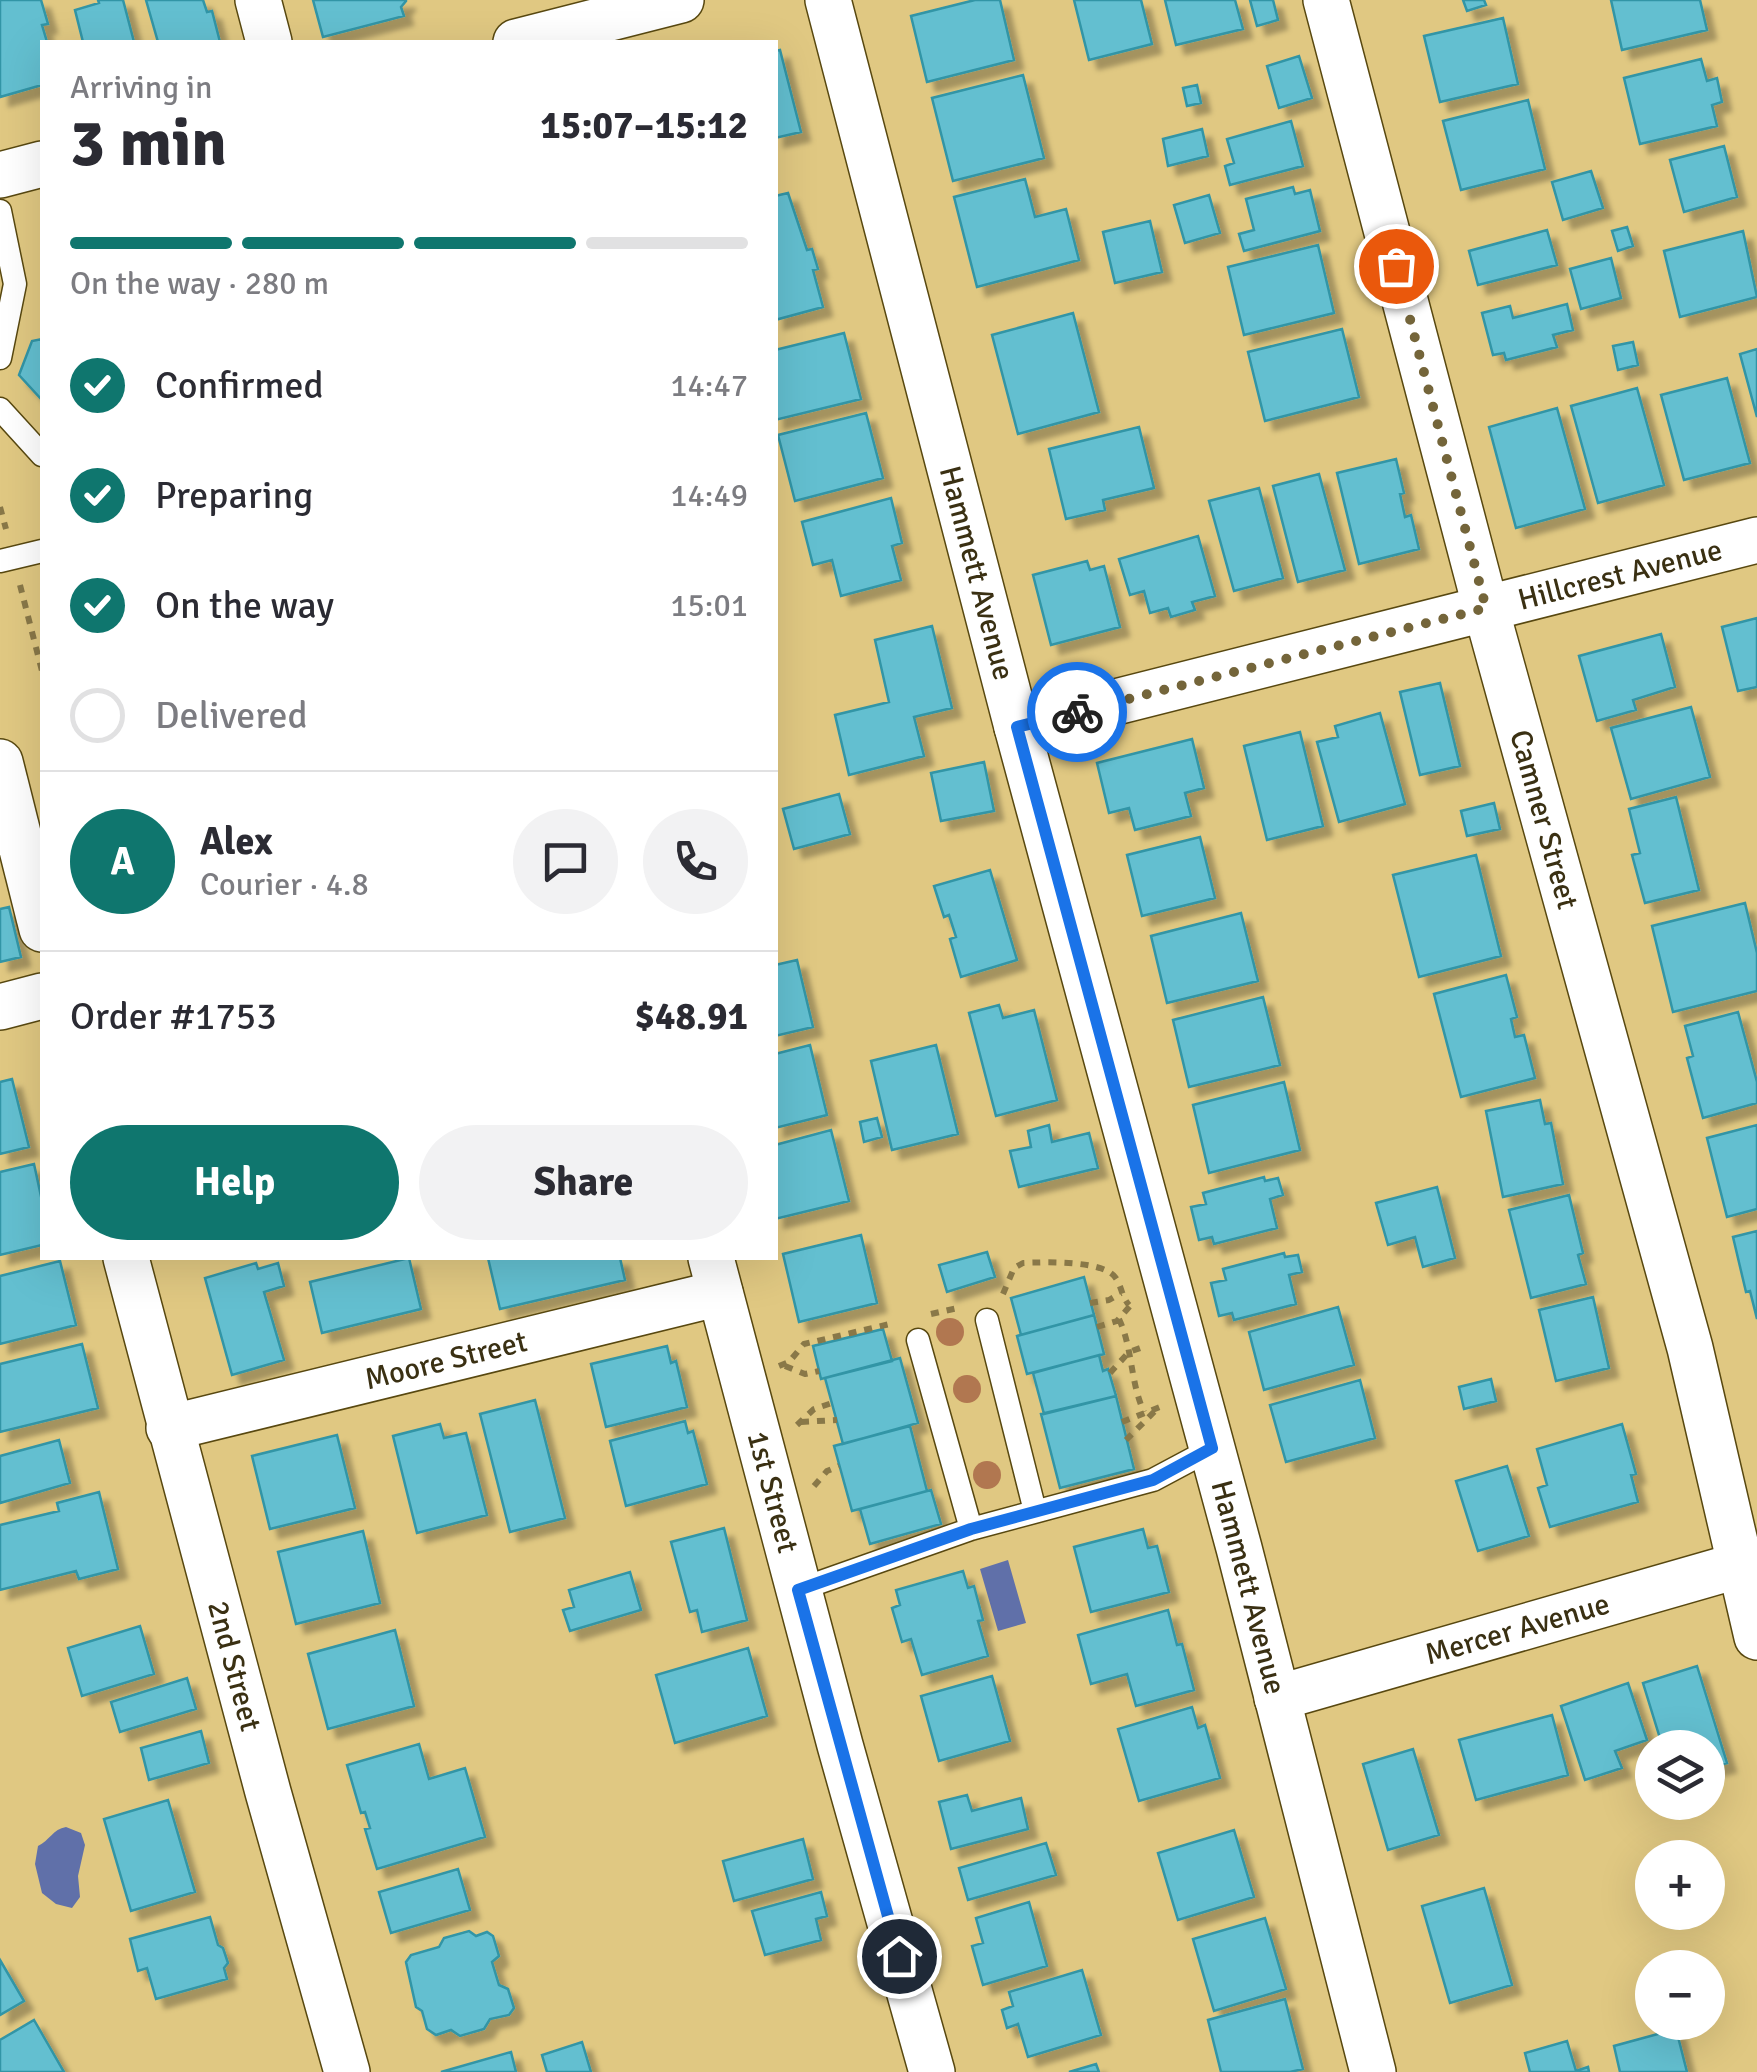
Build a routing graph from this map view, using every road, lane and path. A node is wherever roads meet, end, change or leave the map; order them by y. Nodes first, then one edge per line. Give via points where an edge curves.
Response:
1 (258, 0) edge
2 (681, 0) edge
3 (828, 0) edge
4 (1326, 0) edge
5 (268, 40) edge
6 (524, 40) edge
7 (40, 165) edge
8 (0, 175) edge
9 (0, 211) edge
10 (0, 358) edge
11 (0, 410) edge
12 (40, 453) edge
13 (1757, 540) edge
14 (40, 551) edge
15 (0, 561) edge
16 (1486, 608) junction
17 (1017, 727) junction
18 (0, 762) edge
19 (39, 900) edge
20 (40, 996) edge
21 (0, 1006) edge
22 (127, 1260) edge
23 (716, 1275) edge
24 (1121, 1293) junction
25 (1090, 1303) dead end
26 (1130, 1306) dead end
27 (984, 1308) junction
28 (1119, 1319) dead end
29 (898, 1322) dead end
30 (917, 1329) joint
31 (738, 1360) junction
32 (784, 1365) junction
33 (819, 1371) dead end
34 (1157, 1409) dead end
35 (1144, 1412) dead end
36 (837, 1420) dead end
37 (800, 1422) dead end
38 (170, 1428) junction
39 (1126, 1440) dead end
40 (1212, 1448) junction
41 (1035, 1510) junction
42 (971, 1529) junction
43 (1748, 1563) edge
44 (798, 1590) junction
45 (1757, 1637) edge
46 (1278, 1698) junction
47 (347, 2072) edge
48 (932, 2072) edge
49 (1373, 2072) edge

1 - 5 street
2 - 6 street
3 - 17 street, Hammett Avenue
4 - 16 street, Camner Street
7 - 8 street
9 - 10 lane via 15,284
11 - 12 lane
13 - 16 street, Hillcrest Avenue
14 - 15 lane
16 - 17 street, Hillcrest Avenue
16 - 43 street, Camner Street
17 - 40 street, Hammett Avenue
18 - 19 street
20 - 21 street
22 - 38 street, 2nd Street
23 - 31 street, 1st Street
23 - 38 street, Moore Street
24 - 25 path
24 - 26 path
24 - 27 path via 1116,1278 1101,1268 1029,1262 1014,1268 1006,1292
27 - 30 path
27 - 41 lane
28 - 35 path
29 - 32 path via 804,1344
30 - 42 lane
31 - 32 path
31 - 44 street, 1st Street
32 - 33 path
34 - 39 path
36 - 37 path
38 - 47 street, 2nd Street
40 - 41 lane via 1153,1480
40 - 46 street, Hammett Avenue
41 - 42 lane
42 - 44 lane
43 - 45 street, Camner Street
43 - 46 street, Mercer Avenue
44 - 48 street, 1st Street
46 - 49 street, Hammett Avenue

